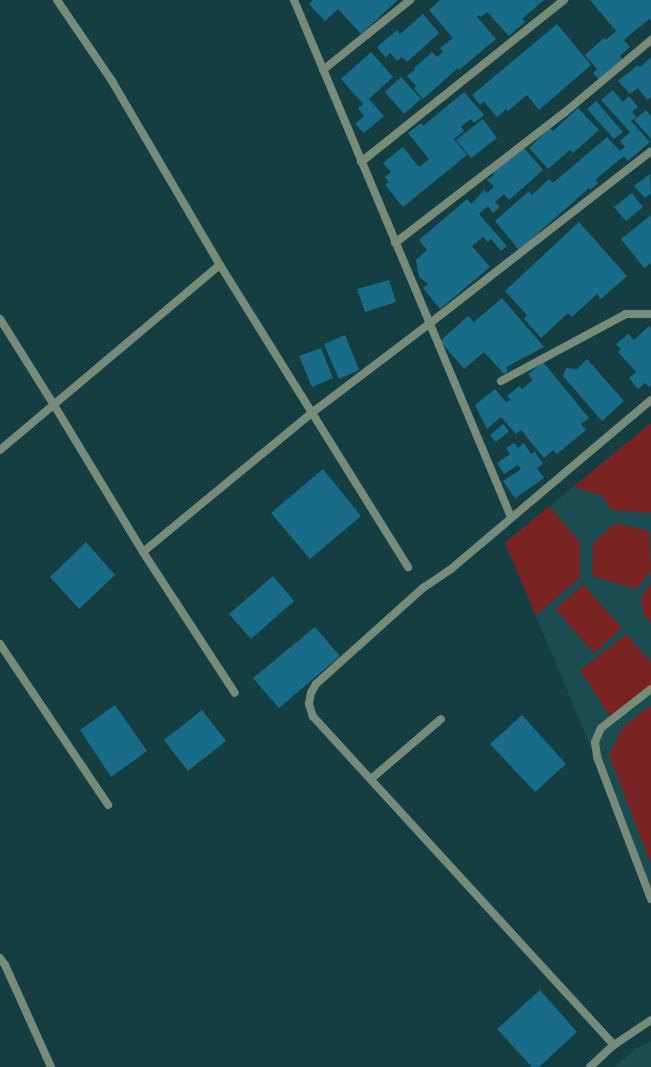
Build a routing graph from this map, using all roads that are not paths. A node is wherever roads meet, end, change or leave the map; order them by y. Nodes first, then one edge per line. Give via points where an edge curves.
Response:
1 (57, 0) edge
2 (294, 0) edge
3 (410, 0) edge
4 (564, 0) edge
5 (651, 40) edge
6 (323, 70) junction
7 (651, 151) edge
8 (361, 162) junction
9 (395, 243) junction
10 (220, 265) junction
11 (651, 314) edge
12 (0, 319) edge
13 (429, 324) junction
14 (501, 381) dead end
15 (651, 400) edge
16 (54, 405) junction
17 (313, 412) junction
18 (0, 450) edge
19 (511, 517) junction
20 (144, 552) junction
21 (408, 567) dead end
22 (0, 644) edge
23 (651, 689) edge
24 (235, 693) dead end
25 (441, 719) dead end
26 (371, 780) junction
27 (108, 805) dead end
28 (651, 899) edge
29 (0, 958) edge
30 (3, 967) edge
31 (651, 1020) edge
32 (614, 1044) junction
33 (52, 1067) edge
34 (590, 1067) edge

1 - 10 street via 112,81
2 - 6 street
3 - 6 street
4 - 8 street
5 - 9 street via 564,113
6 - 8 street
7 - 13 street
8 - 9 street
9 - 13 street
10 - 16 street
10 - 17 street
11 - 14 street via 626,314
12 - 16 street
13 - 17 street
13 - 19 street
15 - 19 street
16 - 18 street
16 - 20 street
17 - 20 street
17 - 21 street
19 - 26 street via 451,569 423,588 316,684 311,693 309,704 313,717
20 - 24 street
22 - 27 street
23 - 28 street via 601,728 595,742 597,757
25 - 26 street
26 - 32 street
29 - 30 street
30 - 33 street
31 - 32 street
32 - 34 street

